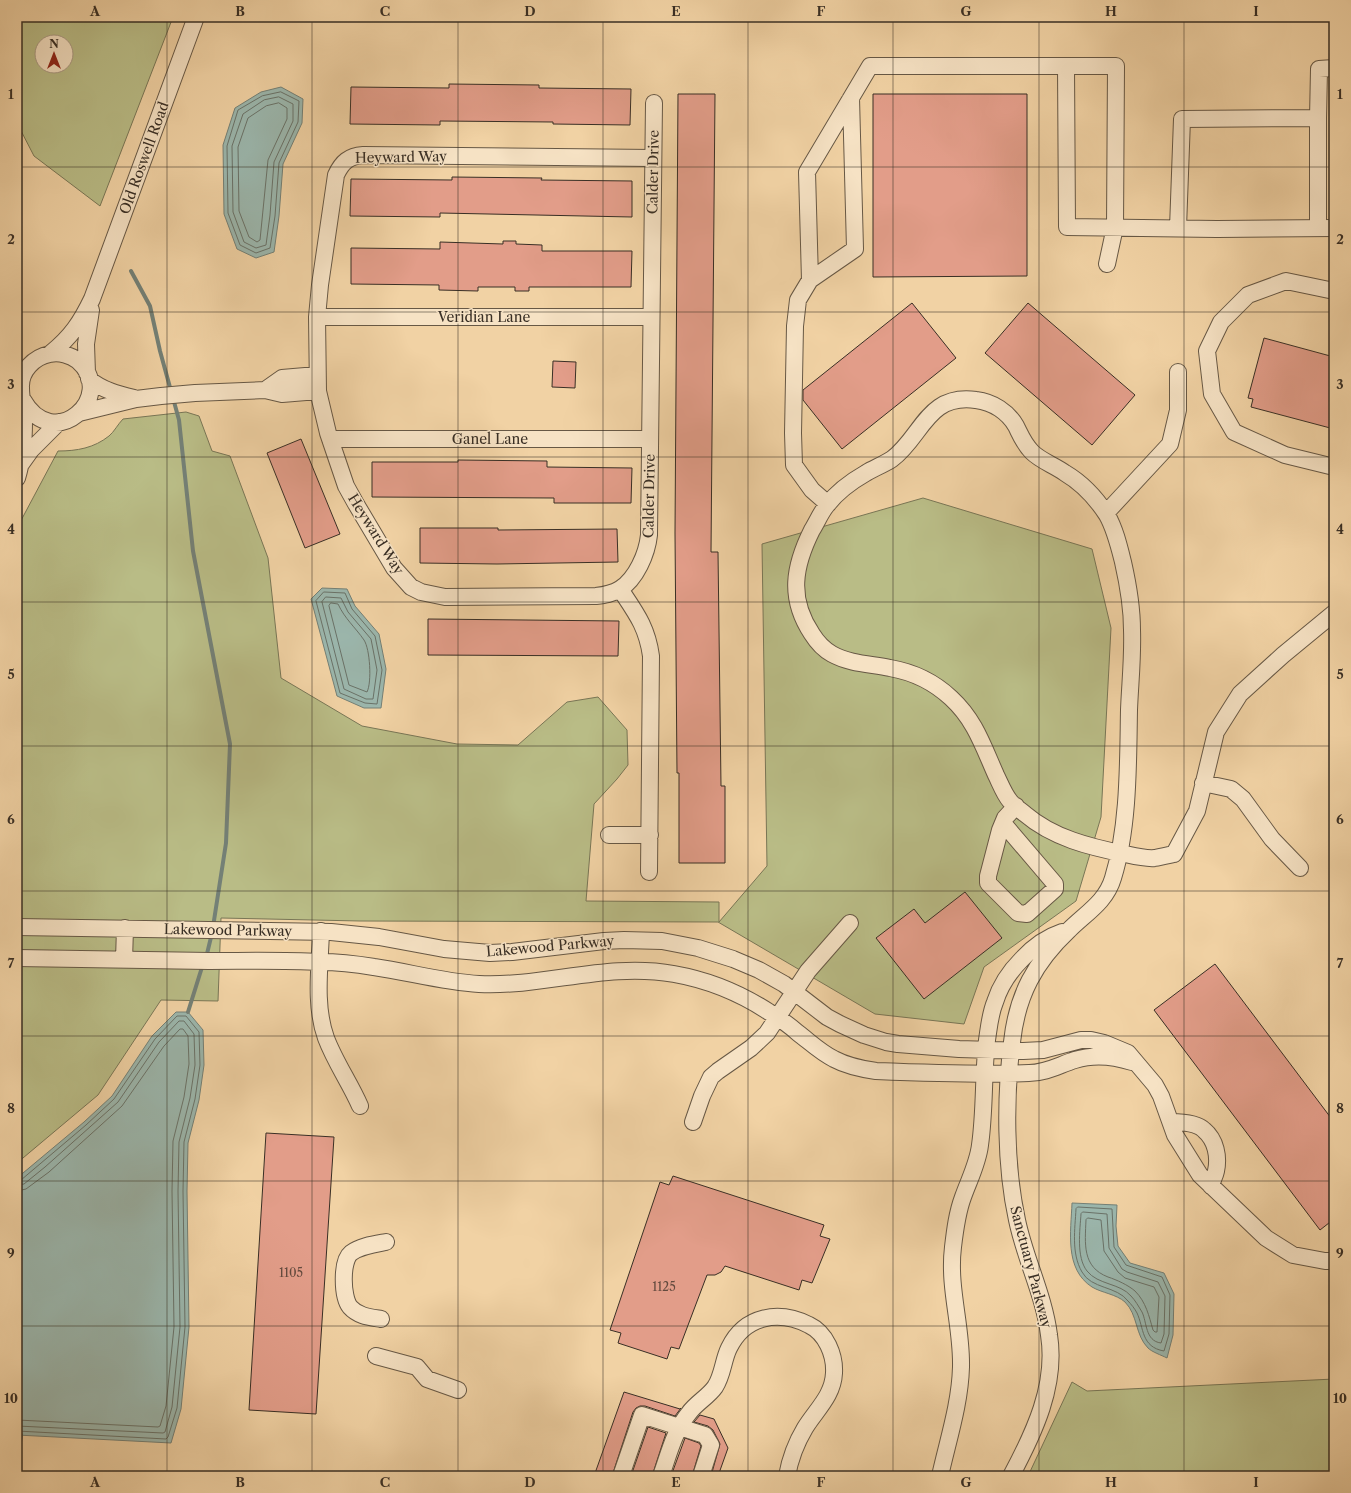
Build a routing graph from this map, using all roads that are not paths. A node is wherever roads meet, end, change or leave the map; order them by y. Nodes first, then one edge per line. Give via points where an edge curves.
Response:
1 (196, 17) edge
2 (1066, 66) junction
3 (1334, 68) edge
4 (851, 98) junction
5 (654, 103) dead end
6 (1318, 118) junction
7 (653, 158) junction
8 (1115, 227) junction
9 (1178, 228) junction
10 (1318, 228) junction
11 (1334, 228) edge
12 (1107, 264) dead end
13 (810, 280) junction
14 (1334, 291) edge
15 (92, 299) junction
16 (316, 317) junction
17 (651, 317) junction
18 (51, 353) junction
19 (25, 362) edge
20 (1178, 372) dead end
21 (88, 376) junction
22 (317, 383) junction
23 (20, 395) edge
24 (136, 399) junction
25 (79, 413) junction
26 (60, 422) junction
27 (330, 439) junction
28 (650, 439) junction
29 (1334, 467) edge
30 (19, 471) edge
31 (828, 504) junction
32 (1106, 513) junction
33 (620, 589) junction
34 (1334, 613) edge
35 (1203, 783) junction
36 (1016, 806) junction
37 (1003, 823) junction
38 (609, 835) dead end
39 (650, 835) junction
40 (1119, 853) junction
41 (1300, 868) dead end
42 (649, 872) dead end
43 (850, 923) dead end
44 (17, 927) edge
45 (125, 928) junction
46 (1069, 930) junction
47 (321, 932) junction
48 (17, 958) edge
49 (124, 960) junction
50 (320, 962) junction
51 (794, 992) junction
52 (777, 1018) junction
53 (986, 1050) junction
54 (1011, 1051) junction
55 (1136, 1063) junction
56 (1010, 1073) junction
57 (984, 1074) junction
58 (360, 1106) dead end
59 (693, 1122) dead end
60 (1171, 1122) junction
61 (1210, 1186) junction
62 (386, 1242) dead end
63 (1334, 1261) edge
64 (380, 1319) dead end
65 (376, 1356) dead end
66 (458, 1390) dead end
67 (680, 1427) junction
68 (621, 1476) edge
69 (661, 1476) edge
70 (701, 1476) edge
71 (787, 1476) edge
72 (940, 1476) edge
73 (1011, 1476) edge

1 - 15 street, Old Roswell Road
2 - 4 street via 870,66
2 - 8 street via 1068,227
2 - 8 street via 1116,66
3 - 6 street via 1319,69
4 - 13 street via 807,172
4 - 13 street via 854,249
5 - 7 street, Calder Drive
6 - 9 street via 1182,119
6 - 10 street
7 - 16 street, Heyward Way via 354,156 340,166 336,175
7 - 17 street, Calder Drive
8 - 9 street
8 - 12 street
9 - 10 street
10 - 11 street
13 - 31 street via 798,300 795,326 794,465 812,490
14 - 29 street via 1286,282 1248,295 1221,322 1207,351 1212,394 1234,432 1285,455
15 - 18 street, Old Roswell Road via 74,332
15 - 21 street, Old Roswell Road via 86,344
16 - 17 street, Veridian Lane
16 - 22 street, Heyward Way
17 - 28 street, Calder Drive
18 - 19 street, Old Roswell Road
18 - 21 street via 60,353 76,360
19 - 23 street, Old Roswell Road via 26,369 22,377
20 - 32 street via 1178,410 1170,444
21 - 24 street via 105,390
21 - 25 street, Old Roswell Road via 91,388 89,397
22 - 24 street via 282,378 265,390 196,392
22 - 27 street, Heyward Way
23 - 26 street via 28,410 37,418 48,422
23 - 30 street, Old Roswell Road via 24,432
24 - 25 street
25 - 26 street, Old Roswell Road via 70,420
26 - 30 street, Old Roswell Road via 31,450
27 - 28 street, Ganel Lane
27 - 33 street, Heyward Way via 346,486 394,568 410,587 445,597 596,596 609,595
28 - 33 street, Calder Drive via 648,545 629,582
31 - 32 street via 854,481 902,450 919,426 935,410 944,404 973,399 992,405 1009,416 1021,438 1034,454 1082,484
31 - 36 street via 801,553 798,566 799,607 808,628 829,653 852,661 907,671 950,697 969,718 982,740 1009,800
32 - 40 street via 1124,565 1132,628 1125,816
33 - 39 street via 646,630 651,656
34 - 35 street via 1240,694 1216,732
35 - 40 street via 1197,811 1174,854 1155,858
35 - 41 street via 1231,789 1243,799 1272,839
36 - 37 street
36 - 40 street via 1033,821 1062,837
37 - 37 street via 988,883 1018,913 1027,914 1055,890 1055,884
38 - 39 street
39 - 42 street
40 - 46 street via 1113,881 1107,892 1099,904
43 - 51 street via 808,971
44 - 45 street, Lakewood Parkway
45 - 47 street, Lakewood Parkway
45 - 49 street
46 - 53 street via 1040,943 1008,976 995,1001
46 - 54 street, Sanctuary Parkway via 1042,960 1023,991 1017,1010
47 - 50 street
47 - 51 street, Lakewood Parkway via 379,936 444,949 490,953 604,941 662,941 698,948 733,959 759,970
48 - 49 street
49 - 50 street
50 - 52 street via 371,966 480,984 528,982 622,970 673,974 721,987 744,997
50 - 58 street via 320,1003 326,1037
51 - 52 street
51 - 53 street, Lakewood Parkway via 834,1020 876,1039 898,1044
52 - 57 street via 834,1060 853,1067 876,1071
52 - 59 street via 759,1041 711,1077
53 - 54 street, Lakewood Parkway
53 - 57 street
54 - 55 street, Lakewood Parkway via 1043,1050 1071,1042 1091,1040 1117,1047 1128,1053
54 - 56 street, Sanctuary Parkway
55 - 56 street via 1112,1057 1087,1057 1043,1072
55 - 60 street, Lakewood Parkway via 1155,1085
56 - 57 street
56 - 73 street, Sanctuary Parkway via 1009,1147 1013,1199 1022,1241 1046,1319 1051,1356 1046,1396 1039,1418
57 - 72 street via 980,1148 958,1214 952,1247 952,1290 960,1338 961,1367 958,1400
60 - 61 street, Lakewood Parkway via 1175,1135 1200,1175
60 - 61 street via 1181,1122 1204,1129 1214,1142 1217,1154 1216,1170
61 - 63 street, Lakewood Parkway via 1266,1238 1293,1254
62 - 64 street via 352,1252 348,1256 343,1282 349,1306 361,1316
65 - 66 street via 417,1367 427,1379
67 - 68 street via 642,1415
67 - 69 street
67 - 70 street via 705,1435 711,1445
67 - 71 street via 689,1412 714,1388 721,1375 728,1349 747,1326 767,1317 788,1317 812,1326 827,1342 834,1373 829,1393 793,1452

